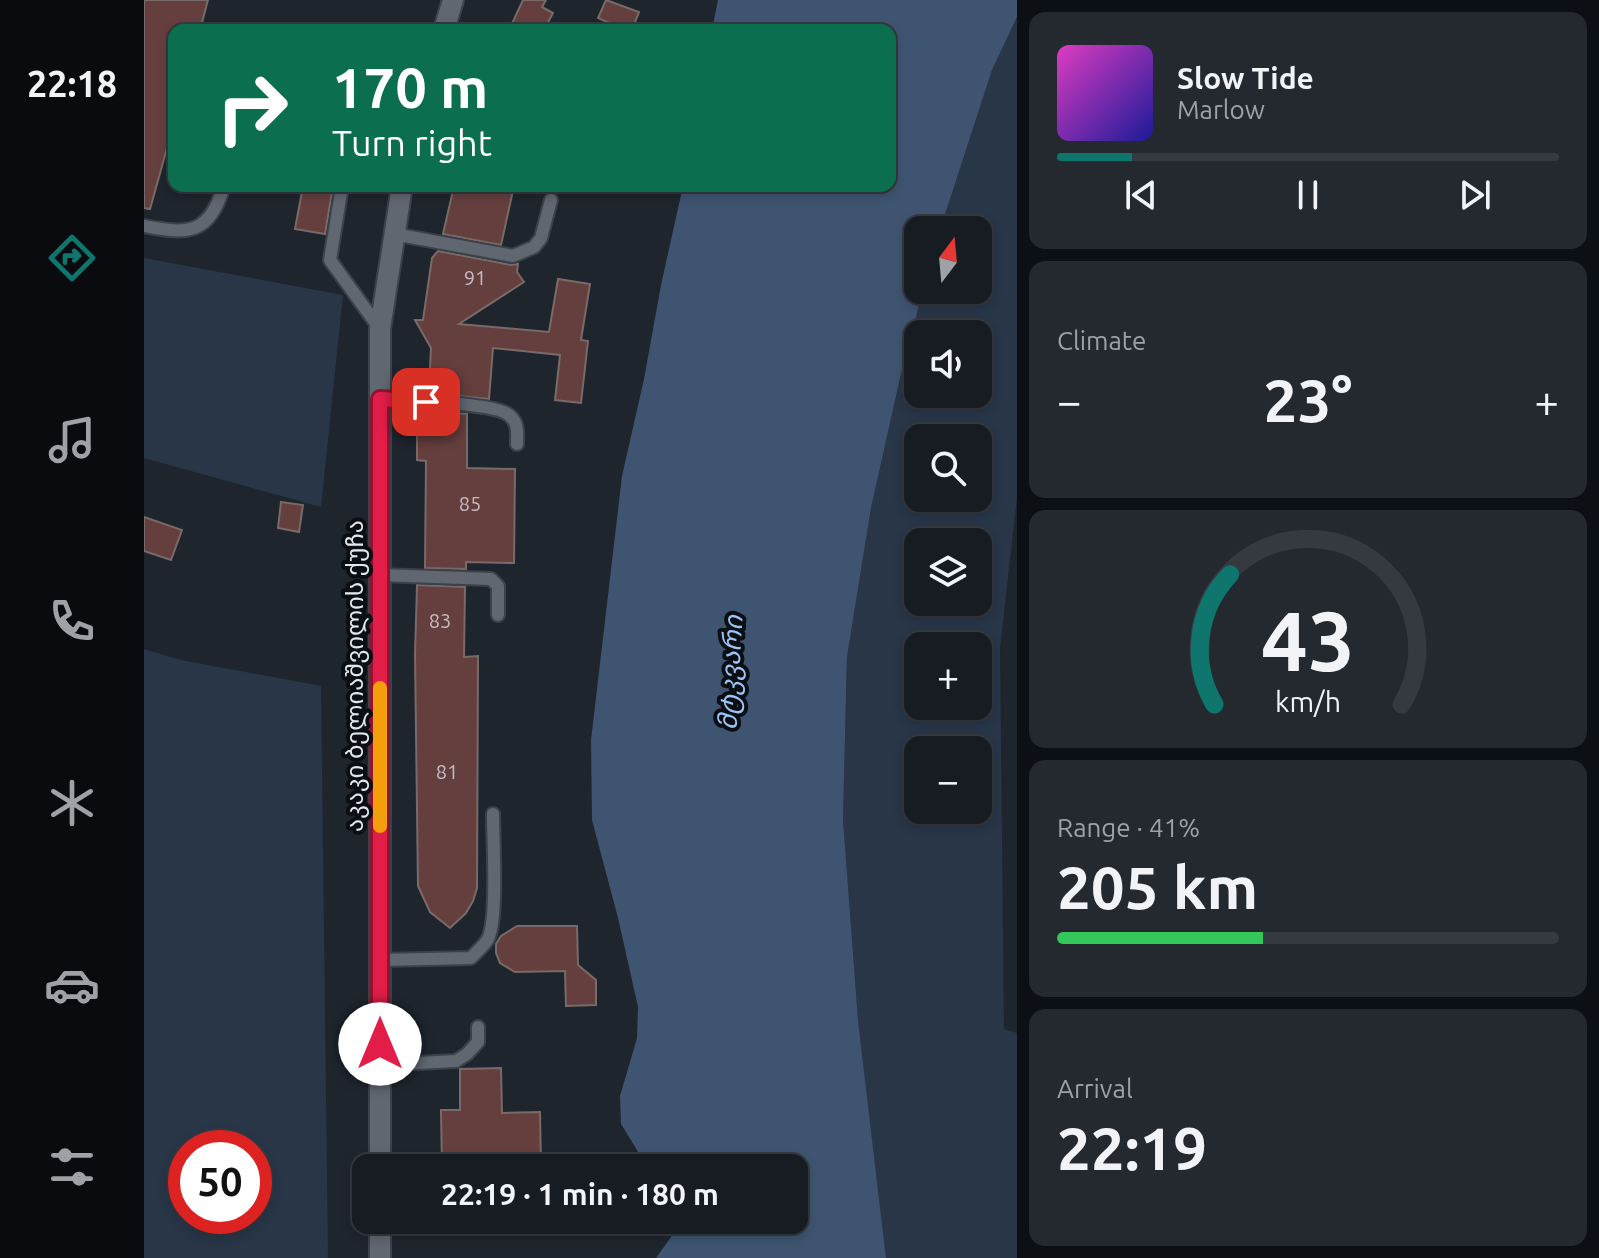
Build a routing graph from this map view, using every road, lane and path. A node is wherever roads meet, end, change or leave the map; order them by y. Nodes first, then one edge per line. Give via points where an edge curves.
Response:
1 (453, 0) edge
2 (446, 24) edge
3 (222, 192) edge
4 (341, 192) edge
5 (401, 192) edge
6 (551, 200) dead end
7 (144, 226) edge
8 (394, 234) junction
9 (380, 329) junction
10 (380, 399) junction
11 (517, 444) dead end
12 (380, 575) junction
13 (498, 615) dead end
14 (493, 814) dead end
15 (380, 960) junction
16 (478, 1027) dead end
17 (380, 1065) junction
18 (380, 1154) edge
19 (380, 1234) edge
20 (380, 1258) edge

1 - 2 main road
3 - 7 lane via 201,226 175,232
4 - 9 lane via 330,260
5 - 8 main road, აკაკი ბელიაშვილის ქუჩა
6 - 8 lane via 541,238 513,256
8 - 9 main road, აკაკი ბელიაშვილის ქუჩა
9 - 10 main road, აკაკი ბელიაშვილის ქუჩა
10 - 11 lane via 494,409 509,414 517,426
10 - 12 main road, აკაკი ბელიაშვილის ქუჩა
12 - 13 lane via 491,579 498,586
12 - 15 main road, აკაკი ბელიაშვილის ქუჩა
14 - 15 lane via 493,906 487,940 471,958
15 - 17 main road, აკაკი ბელიაშვილის ქუჩა
16 - 17 lane via 478,1042 456,1061
17 - 18 main road, აკაკი ბელიაშვილის ქუჩა
19 - 20 main road

